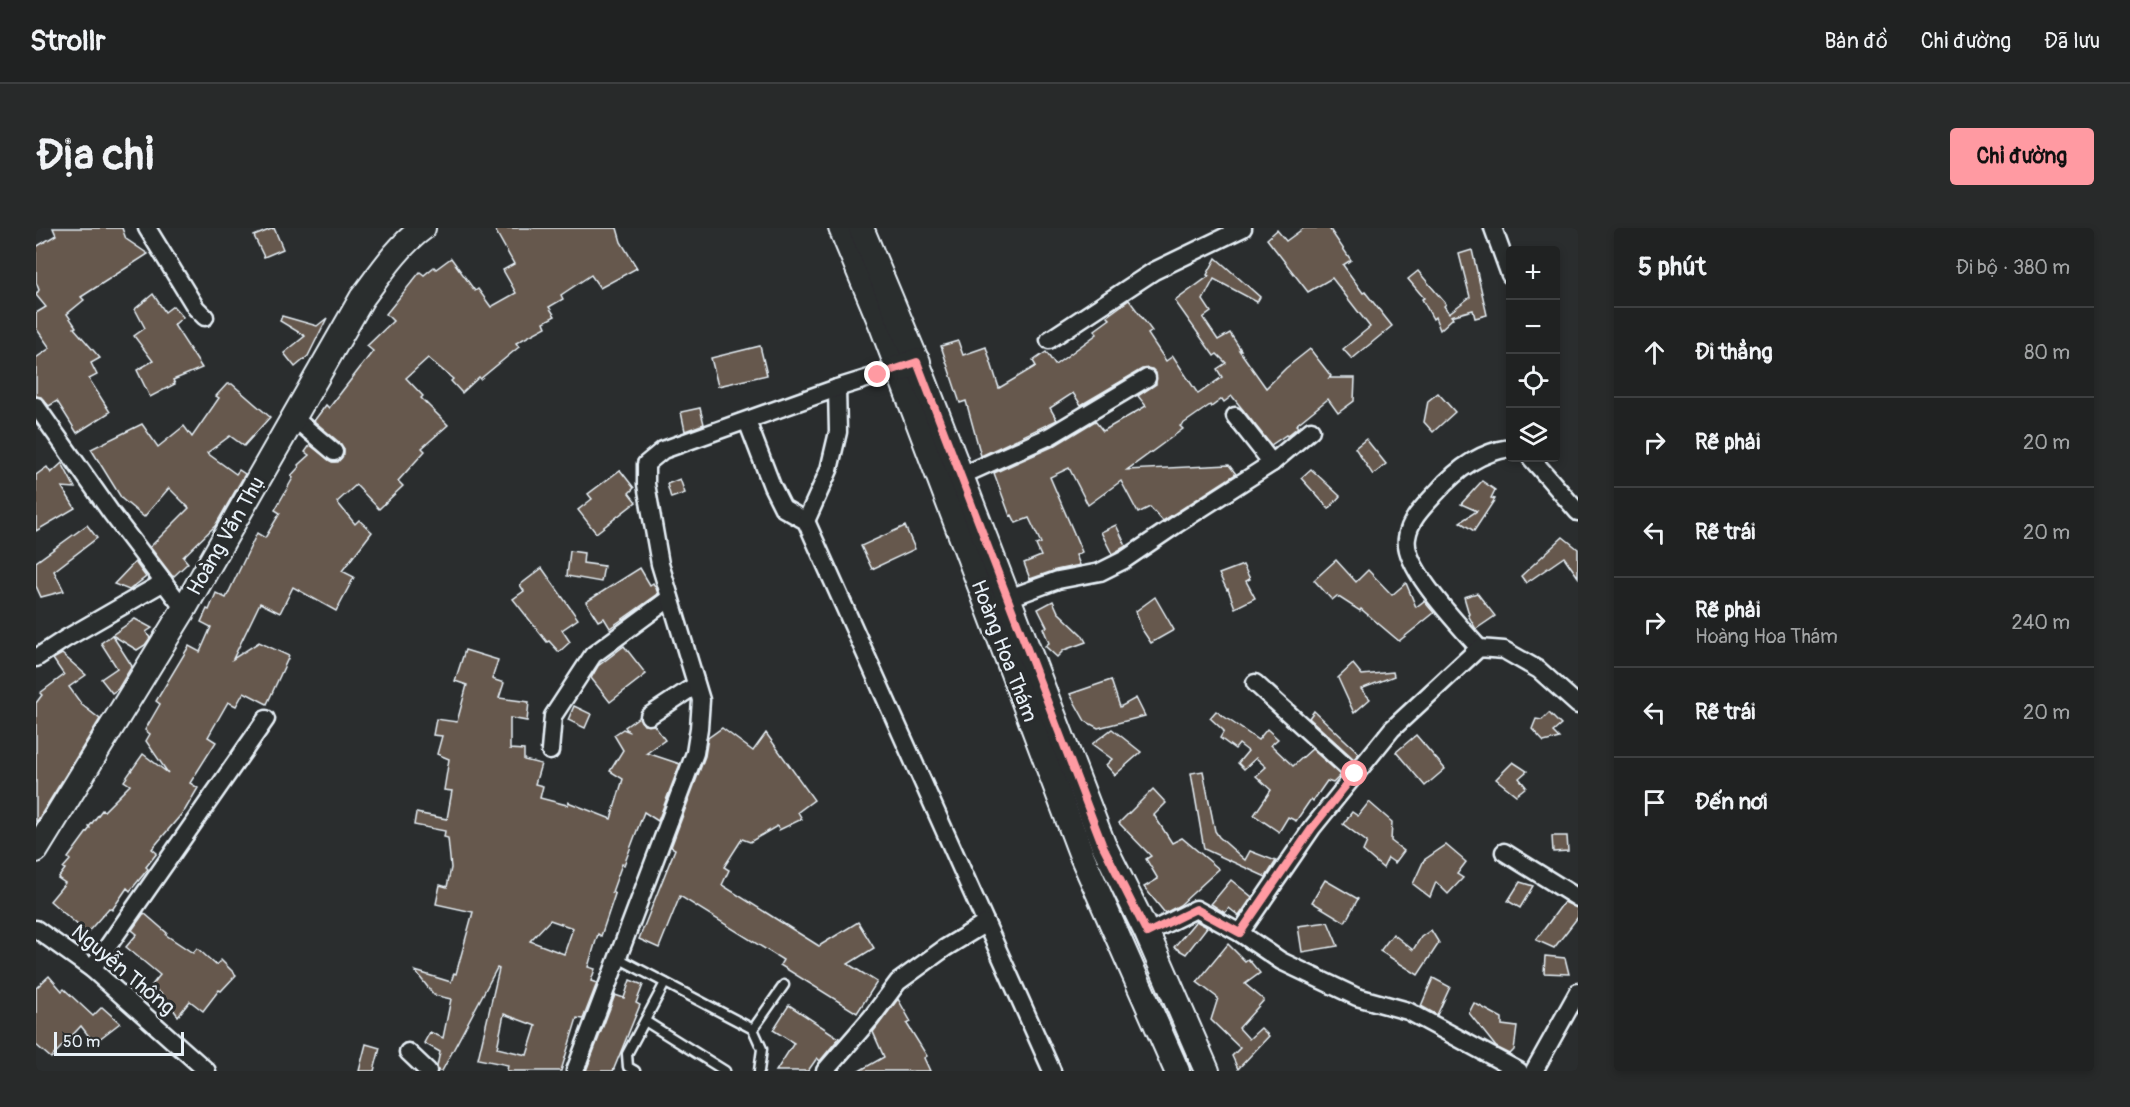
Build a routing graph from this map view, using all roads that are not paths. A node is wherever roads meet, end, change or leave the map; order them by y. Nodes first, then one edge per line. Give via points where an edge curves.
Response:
1 (147, 228) edge
2 (423, 228) edge
3 (841, 228) edge
4 (861, 228) edge
5 (1243, 228) edge
6 (1493, 228) edge
7 (1506, 264) edge
8 (205, 317) dead end
9 (1049, 340) dead end
10 (907, 366) junction
11 (1147, 378) dead end
12 (837, 388) junction
13 (36, 406) edge
14 (1235, 416) dead end
15 (294, 418) junction
16 (747, 421) junction
17 (1311, 430) dead end
18 (1506, 449) edge
19 (334, 452) dead end
20 (1534, 462) edge
21 (1272, 463) junction
22 (961, 476) junction
23 (1578, 512) edge
24 (806, 521) junction
25 (164, 582) junction
26 (670, 598) junction
27 (1009, 598) junction
28 (184, 609) junction
29 (1479, 648) junction
30 (36, 658) edge
31 (1255, 683) dead end
32 (696, 685) junction
33 (1578, 705) edge
34 (649, 716) dead end
35 (266, 719) dead end
36 (550, 751) dead end
37 (1355, 774) junction
38 (36, 850) edge
39 (1504, 852) dead end
40 (1578, 898) edge
41 (986, 923) junction
42 (36, 929) edge
43 (1147, 933) junction
44 (1240, 933) junction
45 (618, 958) junction
46 (92, 969) junction
47 (665, 983) junction
48 (784, 985) dead end
49 (1578, 992) edge
50 (645, 1021) junction
51 (753, 1029) junction
52 (408, 1052) dead end
53 (207, 1071) edge
54 (428, 1071) edge
55 (574, 1071) edge
56 (634, 1071) edge
57 (725, 1071) edge
58 (759, 1071) edge
59 (825, 1071) edge
60 (1052, 1071) edge
61 (1177, 1071) edge
62 (1207, 1071) edge
63 (1519, 1071) edge
64 (1533, 1071) edge

1 - 8 street
2 - 15 main road, Hoàng Văn Thụ via 386,265 362,298
3 - 10 main road, Hoàng Hoa Thám
4 - 10 main road, Hoàng Hoa Thám
5 - 9 street via 1154,272
6 - 7 street
10 - 12 street
10 - 22 main road, Hoàng Hoa Thám
10 - 61 main road, Hoàng Hoa Thám via 1082,856
11 - 22 street via 1050,436
12 - 16 street
12 - 24 street via 838,432 830,470
13 - 25 street
14 - 21 street
15 - 19 street
15 - 28 main road, Hoàng Văn Thụ
16 - 24 street via 783,508
16 - 26 street via 663,450 646,464 660,564
17 - 21 street
18 - 29 street via 1480,457 1446,482 1416,516 1407,537 1410,557 1425,584
20 - 23 street
21 - 27 street via 1124,560 1100,572 1058,580
22 - 27 main road, Hoàng Hoa Thám
24 - 41 street
25 - 28 street
25 - 30 street
26 - 32 street
26 - 36 street via 592,655 553,716
27 - 43 main road, Hoàng Hoa Thám via 1102,844
28 - 38 main road, Hoàng Văn Thụ
29 - 33 street via 1504,650 1539,670
29 - 37 street via 1392,729
31 - 37 street
32 - 34 street
32 - 45 street via 700,700 695,753
35 - 46 street
37 - 44 street via 1312,828
39 - 40 street
41 - 59 street via 898,982
41 - 60 street
42 - 46 street, Nguyễn Thông
43 - 44 street via 1196,909
43 - 62 main road, Hoàng Hoa Thám
44 - 63 street via 1281,961 1357,997 1408,1011
45 - 47 lane
45 - 55 street
46 - 53 street, Nguyễn Thông
47 - 50 lane
47 - 51 lane
48 - 51 lane
49 - 64 street
50 - 56 lane via 627,1054 628,1067
50 - 57 lane
51 - 58 lane via 762,1049
52 - 54 street

